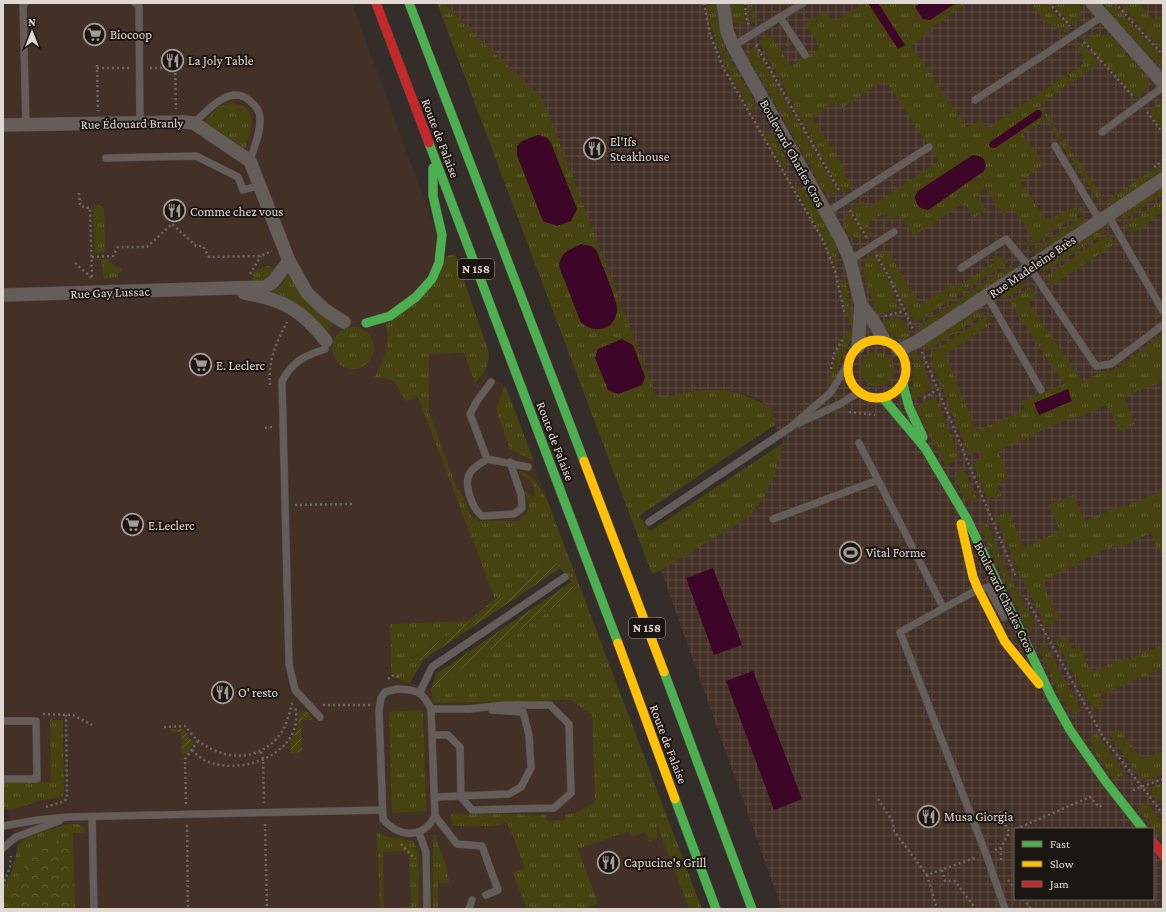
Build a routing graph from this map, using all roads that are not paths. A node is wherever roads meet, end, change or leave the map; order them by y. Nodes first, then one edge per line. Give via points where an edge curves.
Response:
1 (25, 3) edge
2 (135, 3) edge
3 (376, 3) edge
4 (409, 3) edge
5 (723, 3) edge
6 (803, 3) edge
7 (1092, 3) edge
8 (1103, 16) junction
9 (780, 17) junction
10 (733, 46) junction
11 (804, 54) dead end
12 (1163, 83) edge
13 (1163, 87) edge
14 (975, 100) dead end
15 (140, 123) junction
16 (194, 123) junction
17 (3, 125) edge
18 (26, 125) junction
19 (1102, 132) dead end
20 (1055, 146) dead end
21 (929, 147) dead end
22 (433, 153) junction
23 (106, 158) dead end
24 (250, 161) junction
25 (1163, 179) edge
26 (261, 185) junction
27 (826, 213) junction
28 (1104, 218) junction
29 (894, 232) dead end
30 (850, 260) junction
31 (289, 261) junction
32 (961, 268) dead end
33 (1030, 268) junction
34 (216, 289) junction
35 (3, 295) edge
36 (987, 296) junction
37 (861, 304) junction
38 (1163, 311) edge
39 (344, 322) dead end
40 (366, 323) dead end
41 (1163, 325) edge
42 (884, 340) junction
43 (326, 345) joint
44 (858, 347) junction
45 (899, 350) junction
46 (849, 362) junction
47 (491, 382) dead end
48 (903, 384) junction
49 (1042, 390) dead end
50 (859, 392) junction
51 (884, 398) junction
52 (791, 427) junction
53 (859, 443) dead end
54 (925, 448) junction
55 (487, 459) junction
56 (510, 462) junction
57 (528, 467) dead end
58 (878, 480) junction
59 (956, 501) junction
60 (773, 519) dead end
61 (648, 522) dead end
62 (565, 577) dead end
63 (978, 589) junction
64 (943, 607) junction
65 (1023, 635) junction
66 (420, 692) junction
67 (1051, 696) junction
68 (431, 709) junction
69 (468, 709) junction
70 (320, 716) dead end
71 (3, 722) edge
72 (432, 735) junction
73 (3, 779) edge
74 (435, 797) junction
75 (461, 797) junction
76 (382, 810) junction
77 (435, 816) junction
78 (68, 817) junction
79 (92, 817) junction
80 (3, 826) edge
81 (1142, 828) edge
82 (419, 832) junction
83 (1154, 843) edge
84 (3, 848) edge
85 (1163, 855) edge
86 (486, 895) dead end
87 (472, 900) dead end
88 (94, 909) edge
89 (427, 909) edge
90 (469, 909) edge
91 (716, 909) edge
92 (752, 909) edge
93 (1005, 909) edge

1 - 18 lane via 23,5
2 - 15 lane via 139,6
3 - 22 main road, Route de Falaise / N 158
4 - 92 main road, Route de Falaise / N 158 via 600,501
5 - 10 street, Boulevard Charles Cros via 727,31
6 - 9 lane
7 - 8 street
8 - 12 street
8 - 14 lane
9 - 10 lane
9 - 11 lane
10 - 27 street, Boulevard Charles Cros
13 - 19 lane
15 - 16 street, Rue Édouard Branly
15 - 18 street, Rue Édouard Branly
16 - 24 street, Rue Édouard Branly
16 - 24 lane via 216,102 230,96 248,99 256,107 260,117
17 - 18 street, Rue Édouard Branly
20 - 28 lane
21 - 27 lane
22 - 40 main road, N 158 via 433,196 442,235 439,263 432,279 416,297 390,316
22 - 91 main road, Route de Falaise / N 158 via 572,518
23 - 26 lane via 196,156 238,177 243,190
24 - 26 street
25 - 28 street, Rue Madeleine Brès
26 - 31 street
27 - 30 street, Boulevard Charles Cros
28 - 33 street, Rue Madeleine Brès
28 - 38 lane
29 - 30 lane
30 - 37 street, Boulevard Charles Cros
31 - 34 street, Rue Gay Lussac via 273,282 265,287
31 - 39 street via 307,293 325,310
32 - 33 lane via 1006,239
33 - 36 street, Rue Madeleine Brès
33 - 41 lane via 1096,366 1111,364
34 - 35 street, Rue Gay Lussac
34 - 43 street, Rue Gay Lussac via 259,296 292,308 311,322
36 - 45 street, Rue Madeleine Brès via 918,341
36 - 49 lane
37 - 42 street, Boulevard Charles Cros
37 - 44 street, Boulevard Charles Cros
42 - 44 main road via 875,340
42 - 45 main road
43 - 70 lane via 304,356 289,369 282,381 289,664 295,690
44 - 46 main road
45 - 48 main road via 906,366
46 - 50 main road via 850,378
46 - 52 lane via 831,392
47 - 55 lane via 476,401 470,414
48 - 51 main road via 893,394
48 - 54 main road, Boulevard Charles Cros
50 - 51 main road via 875,398
50 - 52 lane
51 - 54 main road, Boulevard Charles Cros
52 - 61 lane
53 - 58 lane
54 - 59 main road, Boulevard Charles Cros
55 - 56 lane
55 - 56 lane via 470,472 466,483 477,512 482,516 514,514 522,508 521,494
56 - 57 lane
58 - 60 lane
58 - 64 lane
59 - 63 main road, Boulevard Charles Cros
59 - 65 main road, Boulevard Charles Cros
62 - 66 lane via 432,667
63 - 64 lane
63 - 65 lane via 988,587 1011,628
63 - 67 main road, Boulevard Charles Cros via 1005,642
64 - 93 lane via 900,632
65 - 67 main road, Boulevard Charles Cros
66 - 68 lane
66 - 76 lane via 397,689 385,692 381,698 379,711
67 - 81 main road, Boulevard Charles Cros via 1082,747
68 - 69 lane
68 - 72 lane
69 - 75 lane via 523,712 529,735 531,768 521,787 509,794
69 - 75 lane via 504,705 550,705 569,724 571,793 554,808 472,810
71 - 73 lane via 36,721 37,779
72 - 74 lane
72 - 75 lane via 448,735 460,747
74 - 75 lane
74 - 77 lane
76 - 79 lane
76 - 82 lane via 383,819 391,828 404,832
77 - 82 lane via 430,825
77 - 86 lane via 457,844 482,846 498,890
78 - 79 lane
78 - 80 lane
78 - 84 lane via 16,837
79 - 88 lane
82 - 89 lane via 426,852
83 - 85 main road
87 - 90 lane

